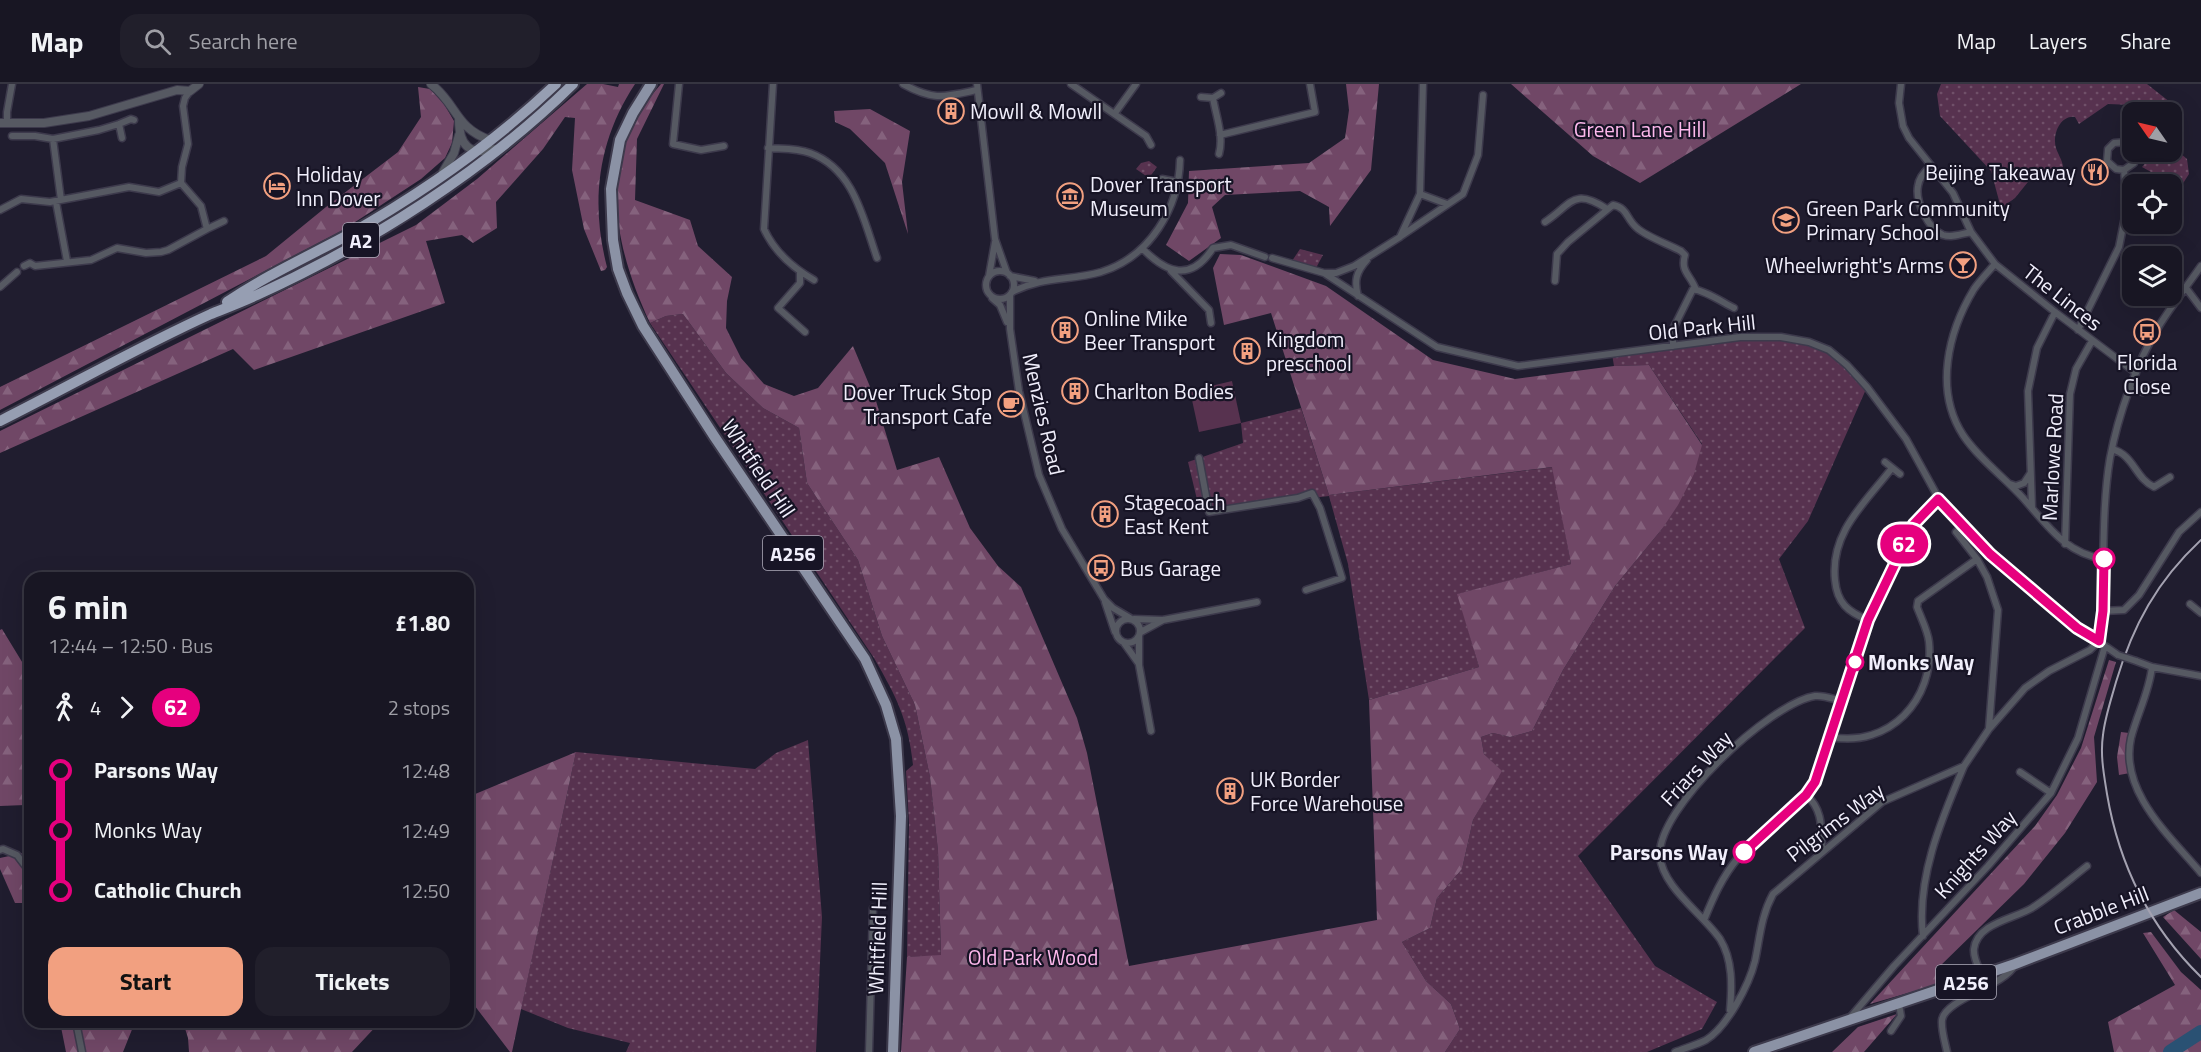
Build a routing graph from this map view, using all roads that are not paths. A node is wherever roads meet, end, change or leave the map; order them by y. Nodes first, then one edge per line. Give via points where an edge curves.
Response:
1 (12, 84) edge
2 (199, 84) edge
3 (434, 84) edge
4 (556, 84) edge
5 (573, 84) edge
6 (679, 84) edge
7 (773, 84) edge
8 (903, 84) edge
9 (1071, 84) edge
10 (1136, 84) edge
11 (1310, 84) edge
12 (1423, 84) edge
13 (1901, 84) edge
14 (651, 85) edge
15 (977, 87) edge
16 (190, 91) junction
17 (1221, 93) dead end
18 (1483, 95) dead end
19 (1201, 97) dead end
20 (1213, 98) junction
21 (1116, 113) junction
22 (134, 120) dead end
23 (459, 120) junction
24 (4, 123) edge
25 (120, 124) junction
26 (459, 135) junction
27 (1220, 135) junction
28 (12, 136) dead end
29 (122, 138) dead end
30 (52, 139) junction
31 (490, 140) junction
32 (2122, 142) edge
33 (1151, 145) dead end
34 (724, 146) dead end
35 (502, 147) junction
36 (768, 148) junction
37 (476, 151) junction
38 (1219, 154) dead end
39 (1180, 160) dead end
40 (2134, 162) edge
41 (1931, 166) junction
42 (2124, 170) junction
43 (441, 176) junction
44 (1162, 179) dead end
45 (1178, 182) junction
46 (181, 183) junction
47 (1420, 194) junction
48 (59, 201) junction
49 (1447, 204) junction
50 (1607, 209) junction
51 (0, 210) edge
52 (224, 221) dead end
53 (1545, 222) dead end
54 (207, 229) junction
55 (1971, 232) junction
56 (1400, 237) junction
57 (995, 239) junction
58 (1142, 248) junction
59 (1371, 255) junction
60 (877, 258) dead end
61 (67, 261) junction
62 (1995, 264) junction
63 (24, 266) dead end
64 (2201, 266) edge
65 (1171, 270) junction
66 (17, 272) dead end
67 (800, 272) junction
68 (1324, 273) junction
69 (1009, 275) junction
70 (989, 276) junction
71 (814, 280) dead end
72 (1555, 280) dead end
73 (1036, 281) junction
74 (0, 287) edge
75 (2186, 288) junction
76 (1696, 290) junction
77 (1011, 294) junction
78 (1358, 296) junction
79 (991, 297) junction
80 (1734, 308) dead end
81 (2201, 308) edge
82 (2055, 312) junction
83 (210, 315) junction
84 (1211, 323) dead end
85 (1010, 328) junction
86 (2078, 330) junction
87 (805, 332) dead end
88 (2092, 341) junction
89 (1673, 346) junction
90 (2136, 373) junction
91 (2154, 385) dead end
92 (2130, 389) junction
93 (0, 421) edge
94 (2112, 449) junction
95 (1199, 458) dead end
96 (1885, 462) dead end
97 (1892, 468) junction
98 (1900, 474) dead end
99 (2030, 474) junction
100 (2170, 477) dead end
101 (2009, 484) junction
102 (1938, 499) junction
103 (2032, 508) junction
104 (2201, 512) edge
105 (1962, 526) junction
106 (2065, 544) junction
107 (1977, 559) junction
108 (2104, 559) junction
109 (1306, 590) dead end
110 (1104, 599) junction
111 (1257, 602) dead end
112 (2190, 604) dead end
113 (2103, 611) junction
114 (2201, 613) edge
115 (1132, 619) junction
116 (1163, 620) junction
117 (1868, 620) junction
118 (1140, 634) junction
119 (1117, 636) junction
120 (2099, 641) junction
121 (1123, 642) junction
122 (2105, 646) junction
123 (1139, 665) junction
124 (2152, 667) junction
125 (2201, 676) edge
126 (1842, 702) junction
127 (1989, 729) junction
128 (1151, 731) dead end
129 (1831, 737) junction
130 (1964, 766) junction
131 (2020, 772) dead end
132 (2051, 793) junction
133 (1806, 795) junction
134 (0, 850) edge
135 (1822, 852) junction
136 (24, 864) edge
137 (2087, 866) dead end
138 (2201, 873) edge
139 (2201, 893) edge
140 (873, 908) dead end
141 (1704, 920) junction
142 (1923, 936) junction
143 (2015, 964) junction
144 (1982, 976) junction
145 (1897, 1004) junction
146 (1730, 1012) junction
147 (1847, 1021) junction
148 (77, 1028) edge
149 (1891, 1031) dead end
150 (82, 1052) edge
151 (869, 1052) edge
152 (892, 1052) edge
153 (1675, 1052) edge
154 (1754, 1052) edge
155 (1947, 1052) edge

1 - 24 street
2 - 16 street
3 - 23 street
4 - 31 highway, A2
5 - 35 highway, A2
6 - 34 street via 673,144 701,150
7 - 36 street
8 - 15 street via 923,95 946,96
9 - 21 street
10 - 21 street
11 - 27 street via 1316,112
12 - 47 street
13 - 41 street, The Linces via 1903,126
14 - 152 main road, Whitfield Hill / A256 via 620,140 612,178 610,213 618,269 643,326 865,659 896,739 901,816
15 - 57 street
16 - 24 street via 177,90 89,116 44,123
16 - 46 street via 183,106 188,144
17 - 20 street
18 - 49 street via 1478,155 1463,194
19 - 20 street
20 - 27 street
21 - 33 street via 1146,136
22 - 25 street
23 - 26 street
23 - 31 street via 471,132
25 - 29 street
25 - 30 street
26 - 37 street
26 - 43 street
27 - 38 street
28 - 30 street
30 - 48 street
31 - 37 highway, A2
32 - 42 street via 2108,148 2106,157 2109,164
35 - 37 street
35 - 83 highway, A2 via 357,243
36 - 60 street via 809,153 842,174 855,195
36 - 67 street via 764,229 770,243
37 - 43 highway, A2
39 - 45 street
40 - 42 street
41 - 55 street, The Linces via 1953,193
41 - 55 street via 1918,186 1926,216 1944,235
42 - 86 street via 2127,207 2119,247
43 - 83 highway, A2 via 348,234 251,286
44 - 45 street
45 - 58 street via 1162,226
46 - 48 street via 159,192 129,186
46 - 54 street via 201,206
47 - 49 street
47 - 56 street
48 - 51 street via 21,199
48 - 61 street
49 - 56 street
50 - 53 street via 1579,198
50 - 72 street via 1557,254
50 - 76 street via 1613,205 1621,207 1636,227 1685,255 1682,264
52 - 54 street
54 - 61 street via 168,250 146,254 117,248 91,260
55 - 62 street, The Linces
56 - 59 street
57 - 69 street
57 - 70 street
58 - 65 street
58 - 73 street via 1115,267 1100,272
59 - 68 street via 1345,269
59 - 78 street via 1354,281
61 - 63 street
62 - 82 street, The Linces
62 - 101 street via 1975,288 1950,346 1946,386 1963,435
64 - 75 street
65 - 68 street, Old Park Hill via 1197,267 1214,248 1231,245
65 - 84 street via 1209,310
66 - 74 street
67 - 71 street
67 - 87 street via 800,283 778,308
68 - 78 street, Old Park Hill
69 - 70 street via 1000,271
69 - 73 street
69 - 77 street via 1014,284
70 - 79 street via 986,288
73 - 77 street
75 - 81 street
75 - 90 street via 2158,328
76 - 80 street
76 - 89 street via 1693,289 1673,329
77 - 79 street via 998,300
77 - 85 street, Menzies Road
78 - 89 street, Old Park Hill via 1437,347 1518,366
79 - 85 street, Menzies Road
82 - 86 street, The Linces
82 - 99 street via 2037,348 2028,391
83 - 93 highway, A2
85 - 110 street, Menzies Road via 1039,475 1062,529
86 - 88 street, The Linces
88 - 90 street, The Linces
88 - 106 street, Marlowe Road via 2076,369 2070,394
89 - 102 street, Old Park Hill via 1740,337 1781,337 1829,350 1867,387 1906,439
90 - 92 street
91 - 92 street via 2143,392
92 - 94 street
94 - 100 street via 2124,452 2146,483 2154,487
94 - 108 street
95 - 109 street via 1209,512 1312,494 1342,578
96 - 97 street
97 - 98 street
97 - 117 street via 1849,523 1836,547 1834,571 1840,601 1850,612
99 - 101 street via 2024,483
99 - 103 street
101 - 103 street
102 - 105 street, Old Park Hill
102 - 117 street via 1914,524
103 - 106 street
104 - 113 street via 2179,532 2139,595 2124,610
105 - 107 street via 1956,532
105 - 120 street, Old Park Hill via 2056,612
106 - 108 street via 2088,557
107 - 127 street via 1998,610
107 - 129 street via 1918,601 1929,640 1929,662 1920,697 1910,710 1891,725 1868,735 1850,739
108 - 113 street
110 - 115 street, Menzies Road
110 - 119 street, Menzies Road
111 - 116 street
112 - 114 street
113 - 120 street
115 - 116 street
115 - 118 street via 1139,625
115 - 119 street via 1119,622
116 - 118 street
117 - 126 street
118 - 121 street via 1134,642
118 - 123 street
119 - 121 street
120 - 122 street, Old Park Hill
120 - 127 street via 2025,688
121 - 123 street
122 - 124 street, Old Park Hill, bridge
122 - 132 street, Knights Way via 2078,738
123 - 128 street
124 - 125 street, Old Park Hill
124 - 138 street via 2130,741 2129,762 2138,792 2151,813
126 - 129 street
126 - 141 street, Friars Way via 1817,695 1778,712 1755,728 1709,772 1670,819 1660,841 1663,871
127 - 130 street
129 - 133 street via 1819,773
130 - 135 street, Pilgrims Way via 1882,802
130 - 142 street via 1944,813 1929,866 1922,911
131 - 132 street
132 - 142 street, Knights Way
133 - 135 street via 1819,810
133 - 141 street via 1738,857
134 - 136 street via 17,855
135 - 146 street, Pilgrims Way via 1773,894 1765,909 1746,988
137 - 144 street via 2030,909 1985,932 1973,951
139 - 143 main road, Crabble Hill / A256
140 - 151 street, Whitfield Hill
141 - 146 street, Friars Way via 1721,940 1729,963
142 - 147 street, Knights Way
143 - 144 main road, Crabble Hill / A256
143 - 155 street, Crabble Hill via 1996,983 1949,1009 1942,1018
144 - 145 main road, Crabble Hill / A256
145 - 147 main road, Crabble Hill / A256
145 - 149 street via 1901,1016
146 - 153 street, Pilgrims Way via 1707,1039
147 - 154 main road, A256
148 - 150 street

